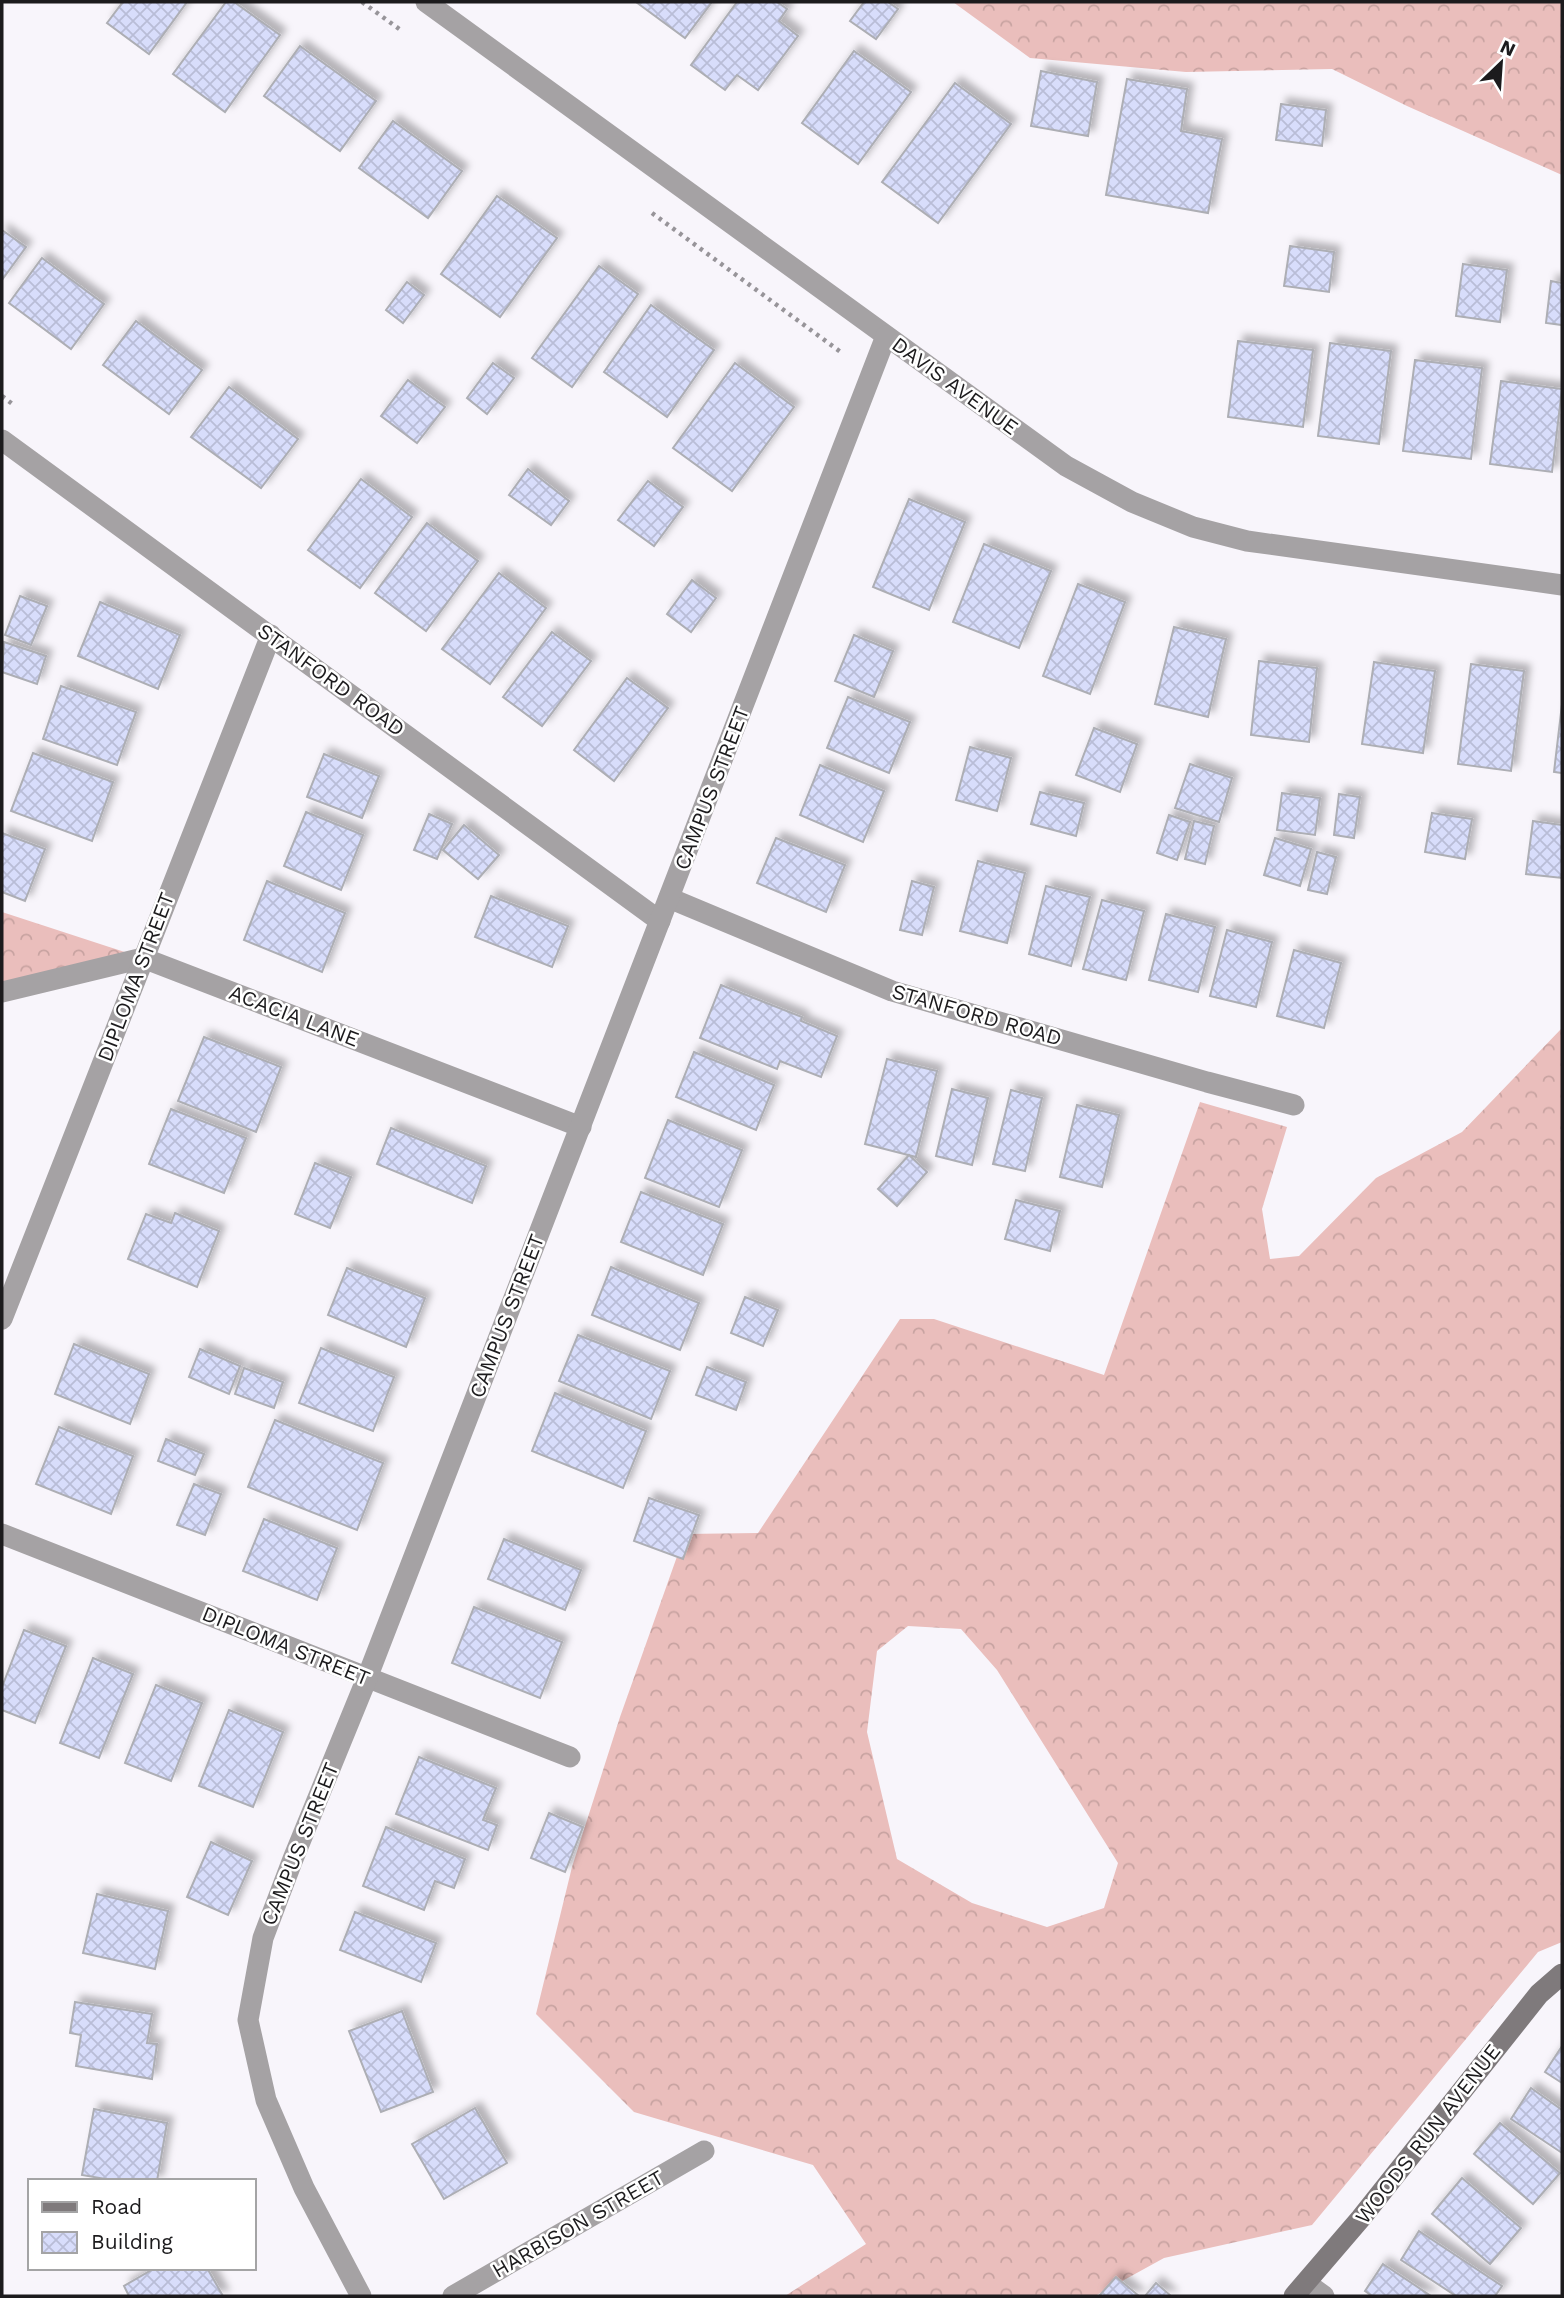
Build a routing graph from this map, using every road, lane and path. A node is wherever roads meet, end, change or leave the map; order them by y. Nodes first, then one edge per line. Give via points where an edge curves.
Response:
1 (362, 2) edge
2 (426, 2) edge
3 (407, 34) dead end
4 (641, 205) dead end
5 (886, 336) junction
6 (838, 365) dead end
7 (2, 396) edge
8 (24, 413) dead end
9 (2, 440) edge
10 (1562, 585) edge
11 (271, 635) junction
12 (669, 898) junction
13 (660, 922) junction
14 (143, 958) junction
15 (2, 992) edge
16 (1294, 1105) dead end
17 (581, 1126) junction
18 (2, 1319) edge
19 (2, 1534) edge
20 (367, 1678) junction
21 (570, 1757) dead end
22 (1562, 1974) edge
23 (704, 2151) dead end
24 (1300, 2290) edge
25 (361, 2296) edge
26 (453, 2296) edge
27 (1324, 2296) edge

1 - 3 path
2 - 5 street, DAVIS AVENUE
4 - 6 path via 842,352
5 - 10 street, DAVIS AVENUE via 1066,466 1132,502 1193,527 1247,541
5 - 12 street, CAMPUS STREET
7 - 8 path
9 - 11 street, STANFORD ROAD
11 - 13 street, STANFORD ROAD
11 - 14 street, DIPLOMA STREET
12 - 13 street, CAMPUS STREET
12 - 16 street, STANFORD ROAD via 892,991
13 - 17 street, CAMPUS STREET
14 - 15 street
14 - 17 street, ACACIA LANE
14 - 18 street, DIPLOMA STREET
17 - 20 street, CAMPUS STREET
19 - 20 street, DIPLOMA STREET
20 - 21 street, DIPLOMA STREET
20 - 25 street, CAMPUS STREET via 263,1938 248,2020 266,2099 304,2189
22 - 24 street, WOODS RUN AVENUE via 1539,1994
23 - 26 street, HARBISON STREET
24 - 27 street

